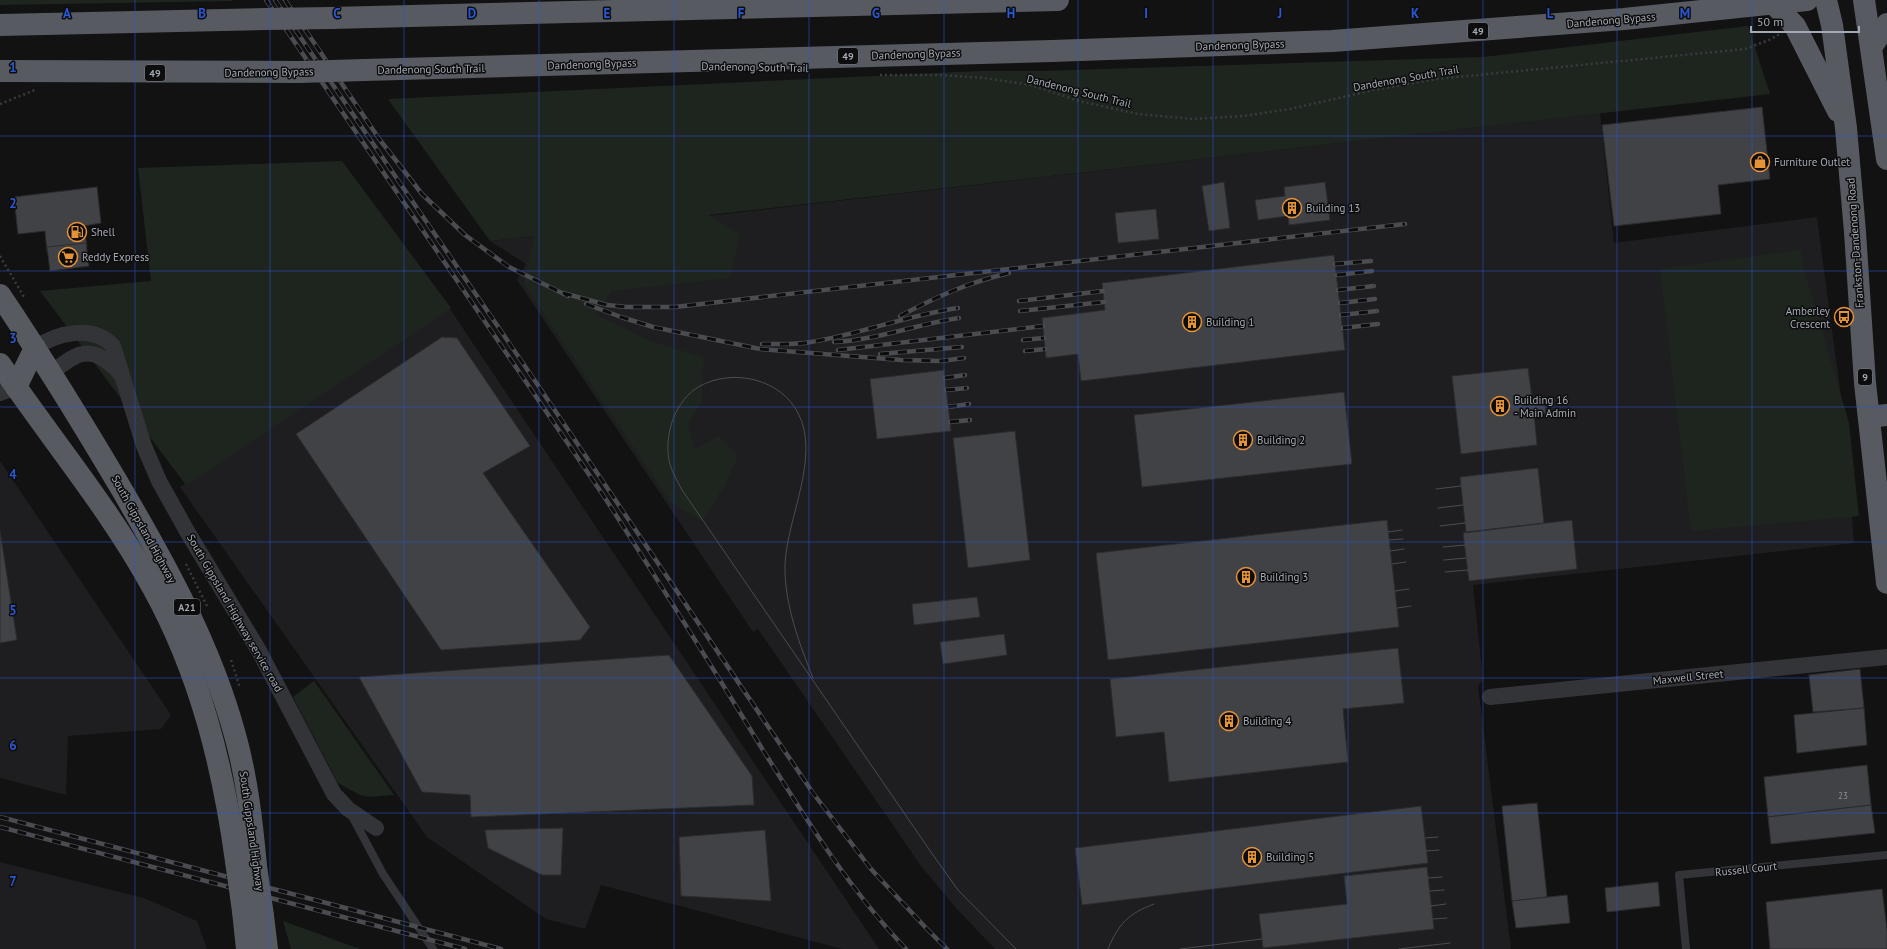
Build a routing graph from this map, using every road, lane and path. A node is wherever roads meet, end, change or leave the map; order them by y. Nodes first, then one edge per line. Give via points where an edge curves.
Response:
1 (1058, 0) edge
2 (1807, 0) edge
3 (1826, 0) edge
4 (1864, 0) edge
5 (1773, 3) junction
6 (1887, 24) edge
7 (0, 25) edge
8 (1795, 26) junction
9 (1872, 46) junction
10 (4, 72) edge
11 (879, 75) dead end
12 (1846, 128) junction
13 (1887, 159) edge
14 (0, 295) edge
15 (35, 348) junction
16 (0, 364) edge
17 (51, 373) junction
18 (123, 378) junction
19 (8, 390) edge
20 (1878, 416) edge
21 (1887, 583) edge
22 (1887, 658) edge
23 (1490, 697) dead end
24 (349, 810) junction
25 (376, 828) dead end
26 (1887, 855) edge
27 (246, 864) junction
28 (253, 913) junction
29 (247, 949) edge
30 (267, 949) edge
31 (433, 949) edge
32 (1686, 949) edge

1 - 7 highway, bridge
2 - 5 highway, Dandenong Bypass / 49
3 - 12 highway, Frankston-Dandenong Road / 9 via 1832,25
4 - 9 highway
5 - 8 highway
5 - 10 highway, Dandenong Bypass / 49, bridge via 1616,20 1332,41 299,72
6 - 9 highway
8 - 11 path, Dandenong South Trail via 1745,49 1437,79 1290,109 1244,116 1193,119 1138,114 1079,101 1031,85 984,78
8 - 12 highway
9 - 13 highway
12 - 20 highway, Frankston-Dandenong Road / 9
14 - 15 highway, South Gippsland Highway / A21
15 - 17 highway, South Gippsland Highway / A21
15 - 18 street, South Gippsland Highway service road via 59,336 100,336 113,346
15 - 19 highway
16 - 19 highway, South Gippsland Highway / A21
17 - 18 street, South Gippsland Highway service road via 75,356 87,352 105,360
17 - 19 highway
17 - 27 highway, South Gippsland Highway / A21 via 137,516 183,599 202,640 225,701 241,758 249,799
18 - 24 street, South Gippsland Highway service road via 144,446 159,481 258,649 327,784
19 - 27 highway, South Gippsland Highway / A21 via 114,526 165,610 199,692 213,736 230,815
20 - 21 highway, Frankston-Dandenong Road / 9
22 - 23 street, Maxwell Street
24 - 25 street, South Gippsland Highway service road
24 - 31 lane via 383,874
26 - 32 lane, Russell Court via 1679,875
27 - 28 highway, South Gippsland Highway, bridge
28 - 29 highway, South Gippsland Highway
28 - 30 highway, South Gippsland Highway

